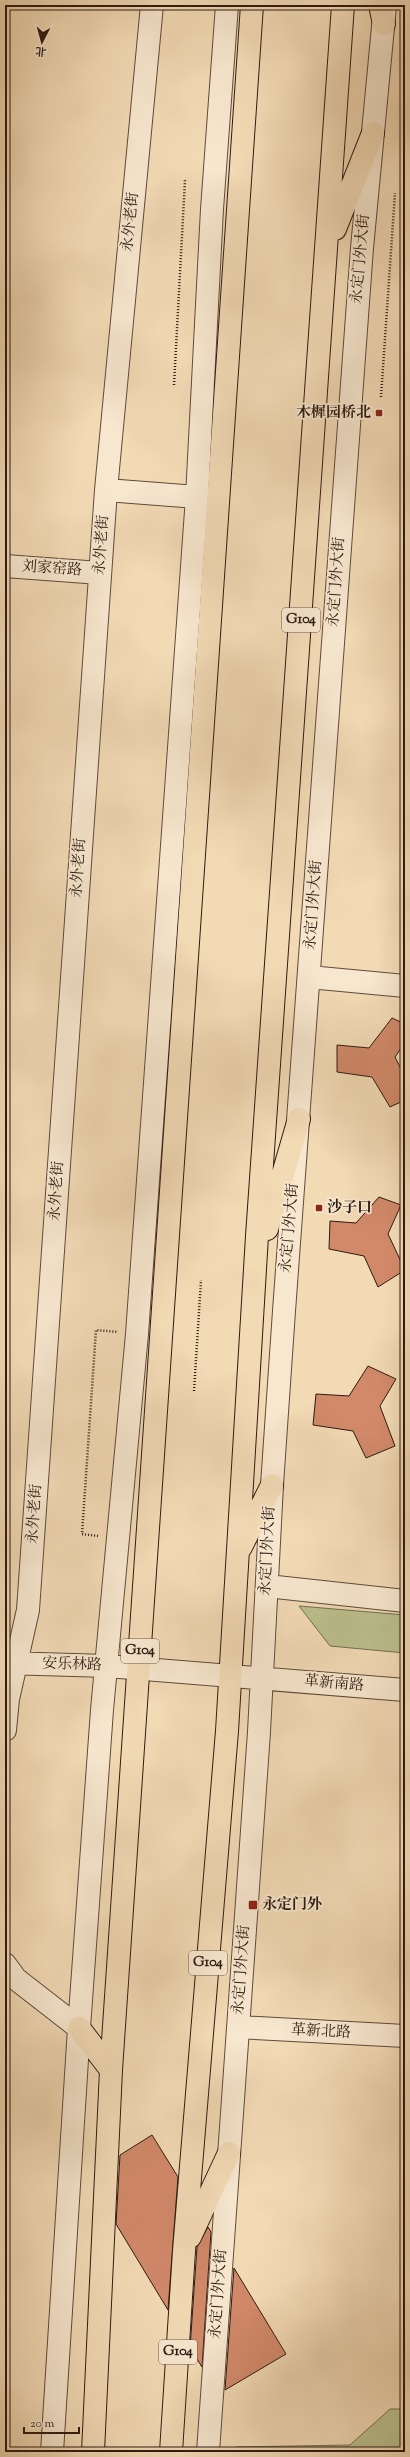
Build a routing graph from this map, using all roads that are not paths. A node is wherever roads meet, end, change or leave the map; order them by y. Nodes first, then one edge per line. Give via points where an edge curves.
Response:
1 (152, 5) edge
2 (227, 5) edge
3 (252, 5) edge
4 (343, 5) edge
5 (383, 11) edge
6 (373, 133) junction
7 (328, 246) junction
8 (106, 490) junction
9 (197, 497) junction
10 (5, 566) edge
11 (100, 573) junction
12 (309, 977) junction
13 (405, 986) edge
14 (299, 1118) junction
15 (255, 1271) junction
16 (272, 1485) junction
17 (237, 1555) junction
18 (267, 1586) junction
19 (405, 1601) edge
20 (11, 1663) edge
21 (107, 1666) junction
22 (139, 1668) junction
23 (230, 1676) junction
24 (262, 1678) junction
25 (405, 1690) edge
26 (5, 1730) edge
27 (5, 1964) edge
28 (238, 2027) junction
29 (79, 2028) junction
30 (405, 2036) edge
31 (111, 2070) junction
32 (229, 2153) junction
33 (184, 2251) junction
34 (52, 2452) edge
35 (93, 2452) edge
36 (171, 2452) edge
37 (208, 2452) edge

1 - 8 street, 永外老街
2 - 9 street via 212,209
3 - 22 highway, G104
4 - 7 highway, 永定门外大街 / G104
5 - 6 street, 永定门外大街
6 - 7 highway
6 - 12 street, 永定门外大街 via 349,415
7 - 15 highway, 永定门外大街 / G104
8 - 9 street
8 - 11 street, 永外老街
9 - 21 street via 137,1341
10 - 11 street, 刘家窑路
11 - 20 street, 永外老街 via 28,1610
12 - 13 street
12 - 14 street, 永定门外大街
14 - 15 highway
14 - 16 street, 永定门外大街
15 - 17 highway, 永定门外大街 / G104
16 - 17 highway
16 - 18 street, 永定门外大街
17 - 23 highway, 永定门外大街 / G104
18 - 19 street
18 - 24 street, 永定门外大街
20 - 21 street, 安乐林路
20 - 26 street, 永外老街
21 - 22 street, 安乐林路
21 - 29 street
22 - 23 street, 安乐林路
22 - 31 highway, G104
23 - 24 street, 革新南路
23 - 33 highway, 永定门外大街 / G104
24 - 25 street, 革新南路
24 - 28 street, 永定门外大街
27 - 29 street via 16,1979
28 - 30 street, 革新北路
28 - 32 street, 永定门外大街
29 - 31 highway
29 - 34 street
31 - 35 highway, G104
32 - 33 highway
32 - 37 street, 永定门外大街
33 - 36 highway, 永定门外大街 / G104

